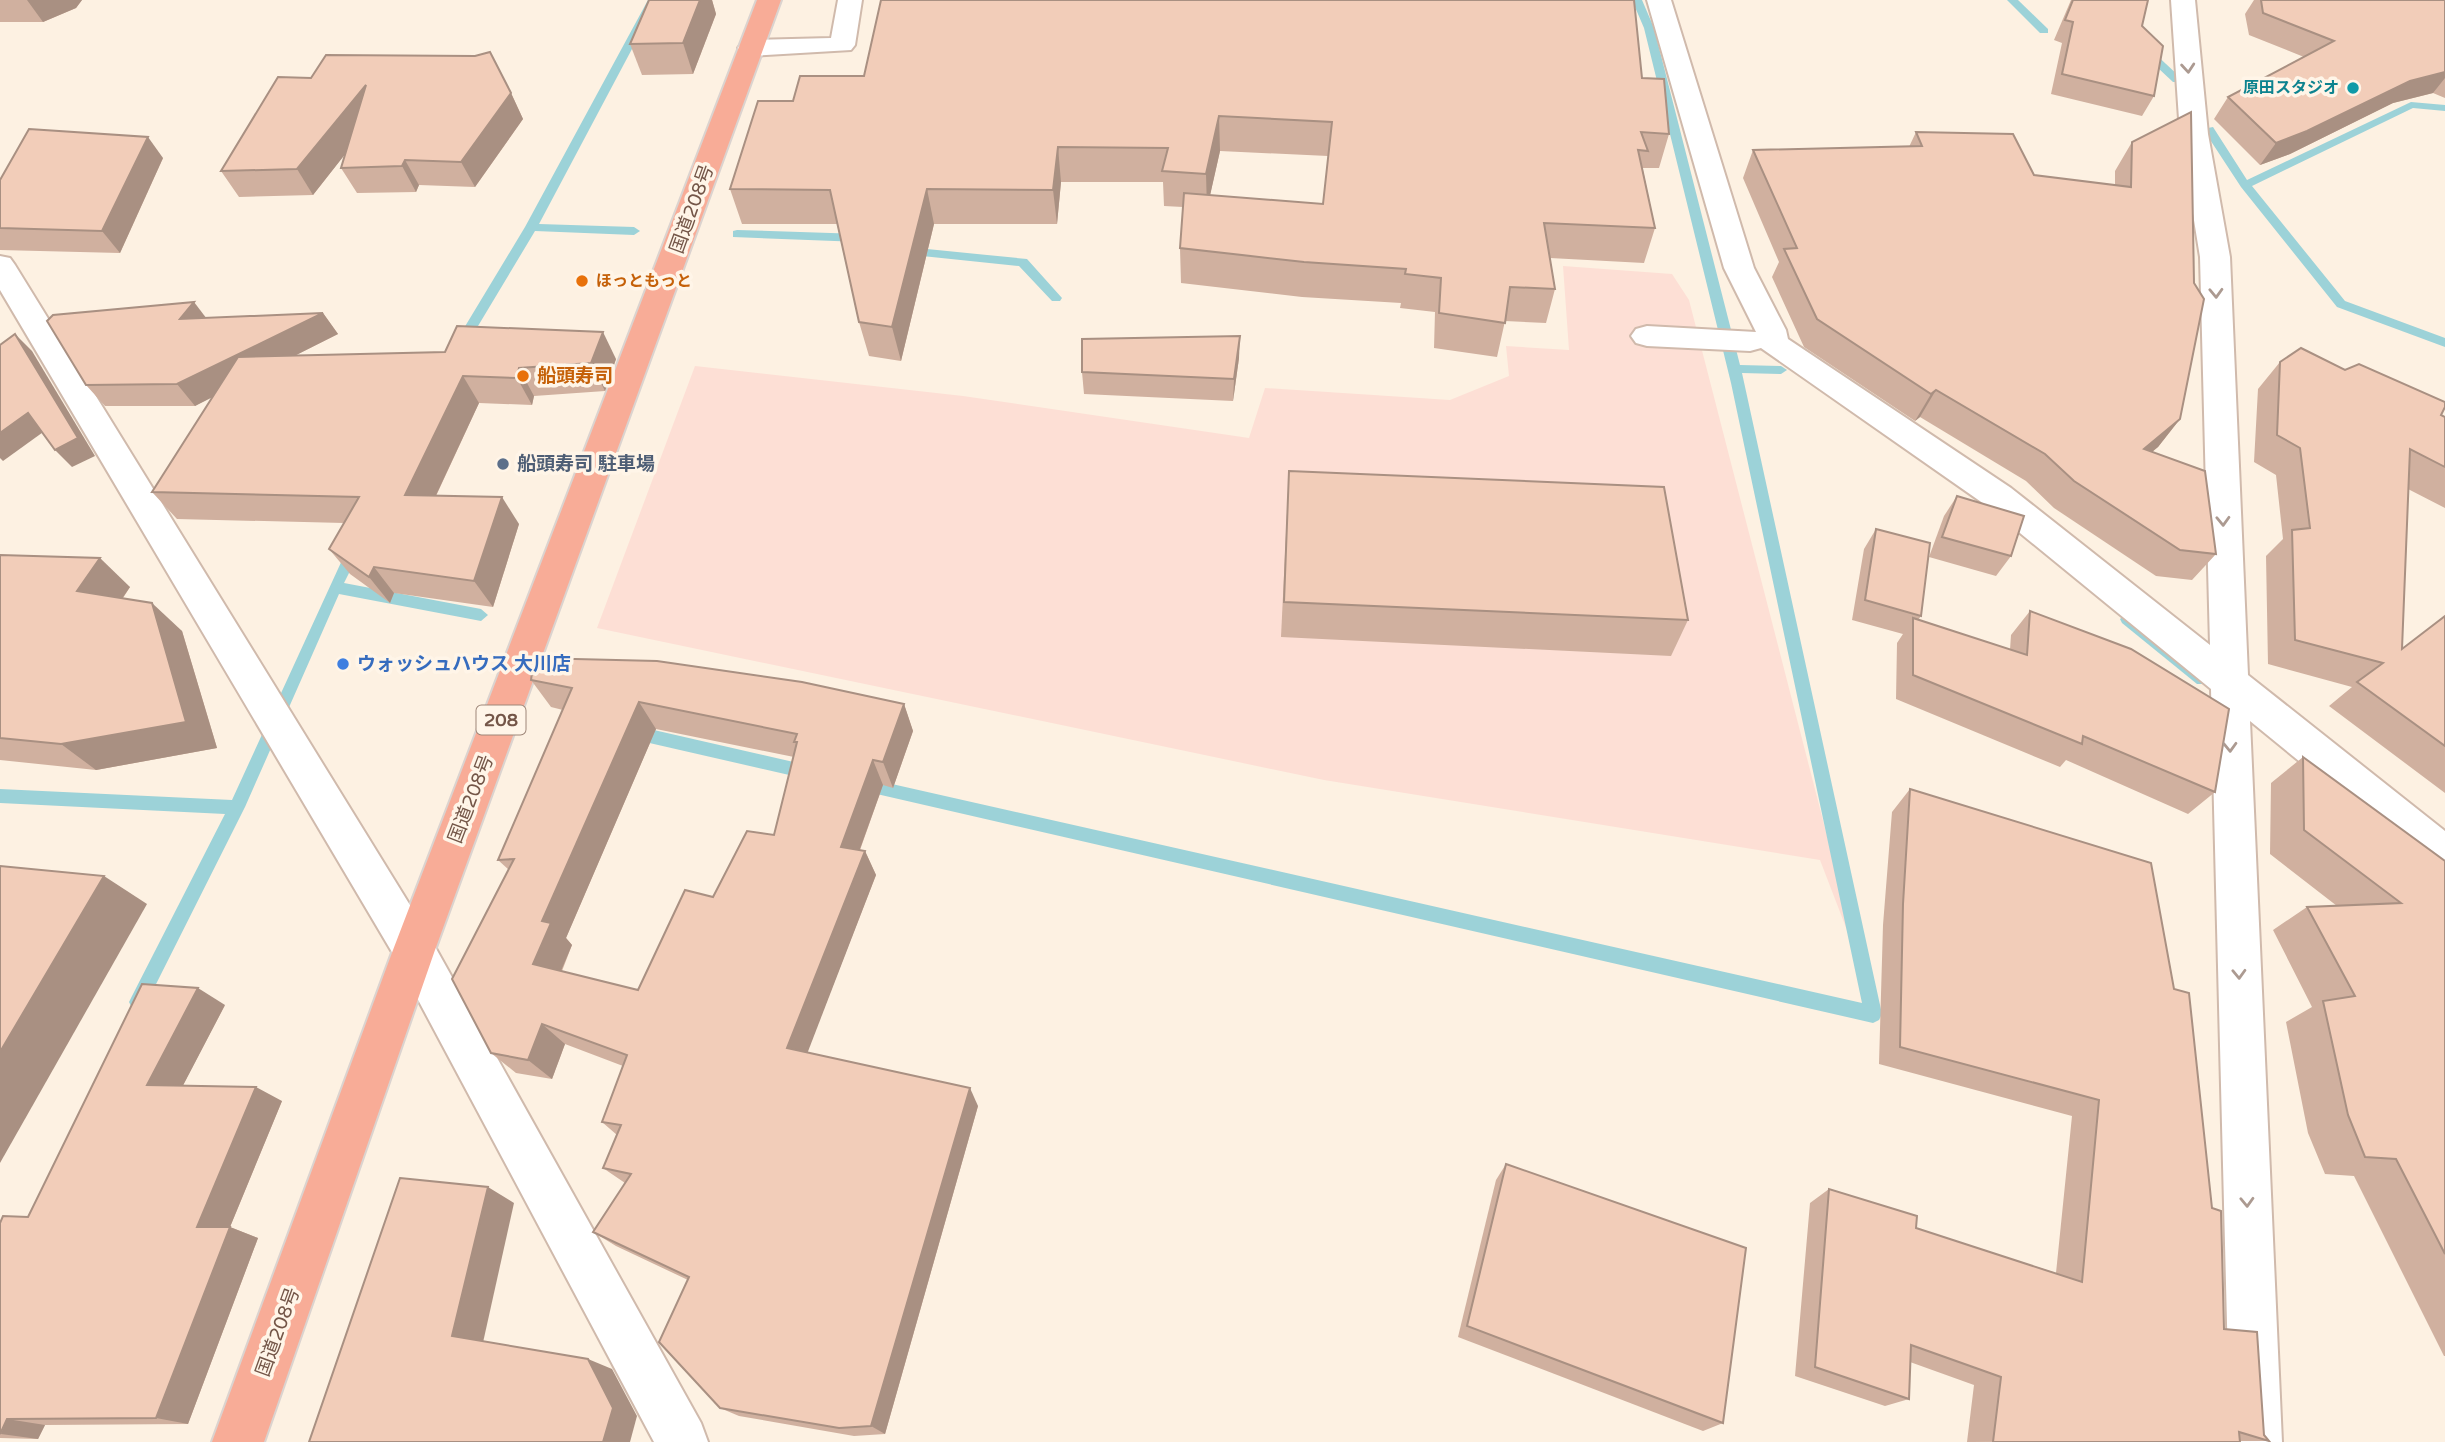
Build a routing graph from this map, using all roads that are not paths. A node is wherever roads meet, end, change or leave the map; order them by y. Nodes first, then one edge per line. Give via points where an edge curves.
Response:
1 (769, 0) edge
2 (850, 0) edge
3 (1659, 0) edge
4 (2183, 0) edge
5 (751, 48) junction
6 (0, 265) edge
7 (1647, 336) dead end
8 (1749, 341) dead end
9 (2228, 679) junction
10 (2445, 855) edge
11 (414, 950) junction
12 (238, 1442) edge
13 (682, 1442) edge
14 (2256, 1442) edge

1 - 5 highway, 国道208号 / 208
2 - 5 street via 842,45
3 - 9 street via 1739,268 1774,344 1999,497
4 -> 9 street via 2193,134 2215,257
5 - 11 highway, 国道208号 / 208
6 - 11 street
7 - 8 street
9 - 10 street
9 -> 14 street
11 - 12 highway, 国道208号 / 208
11 - 13 street

